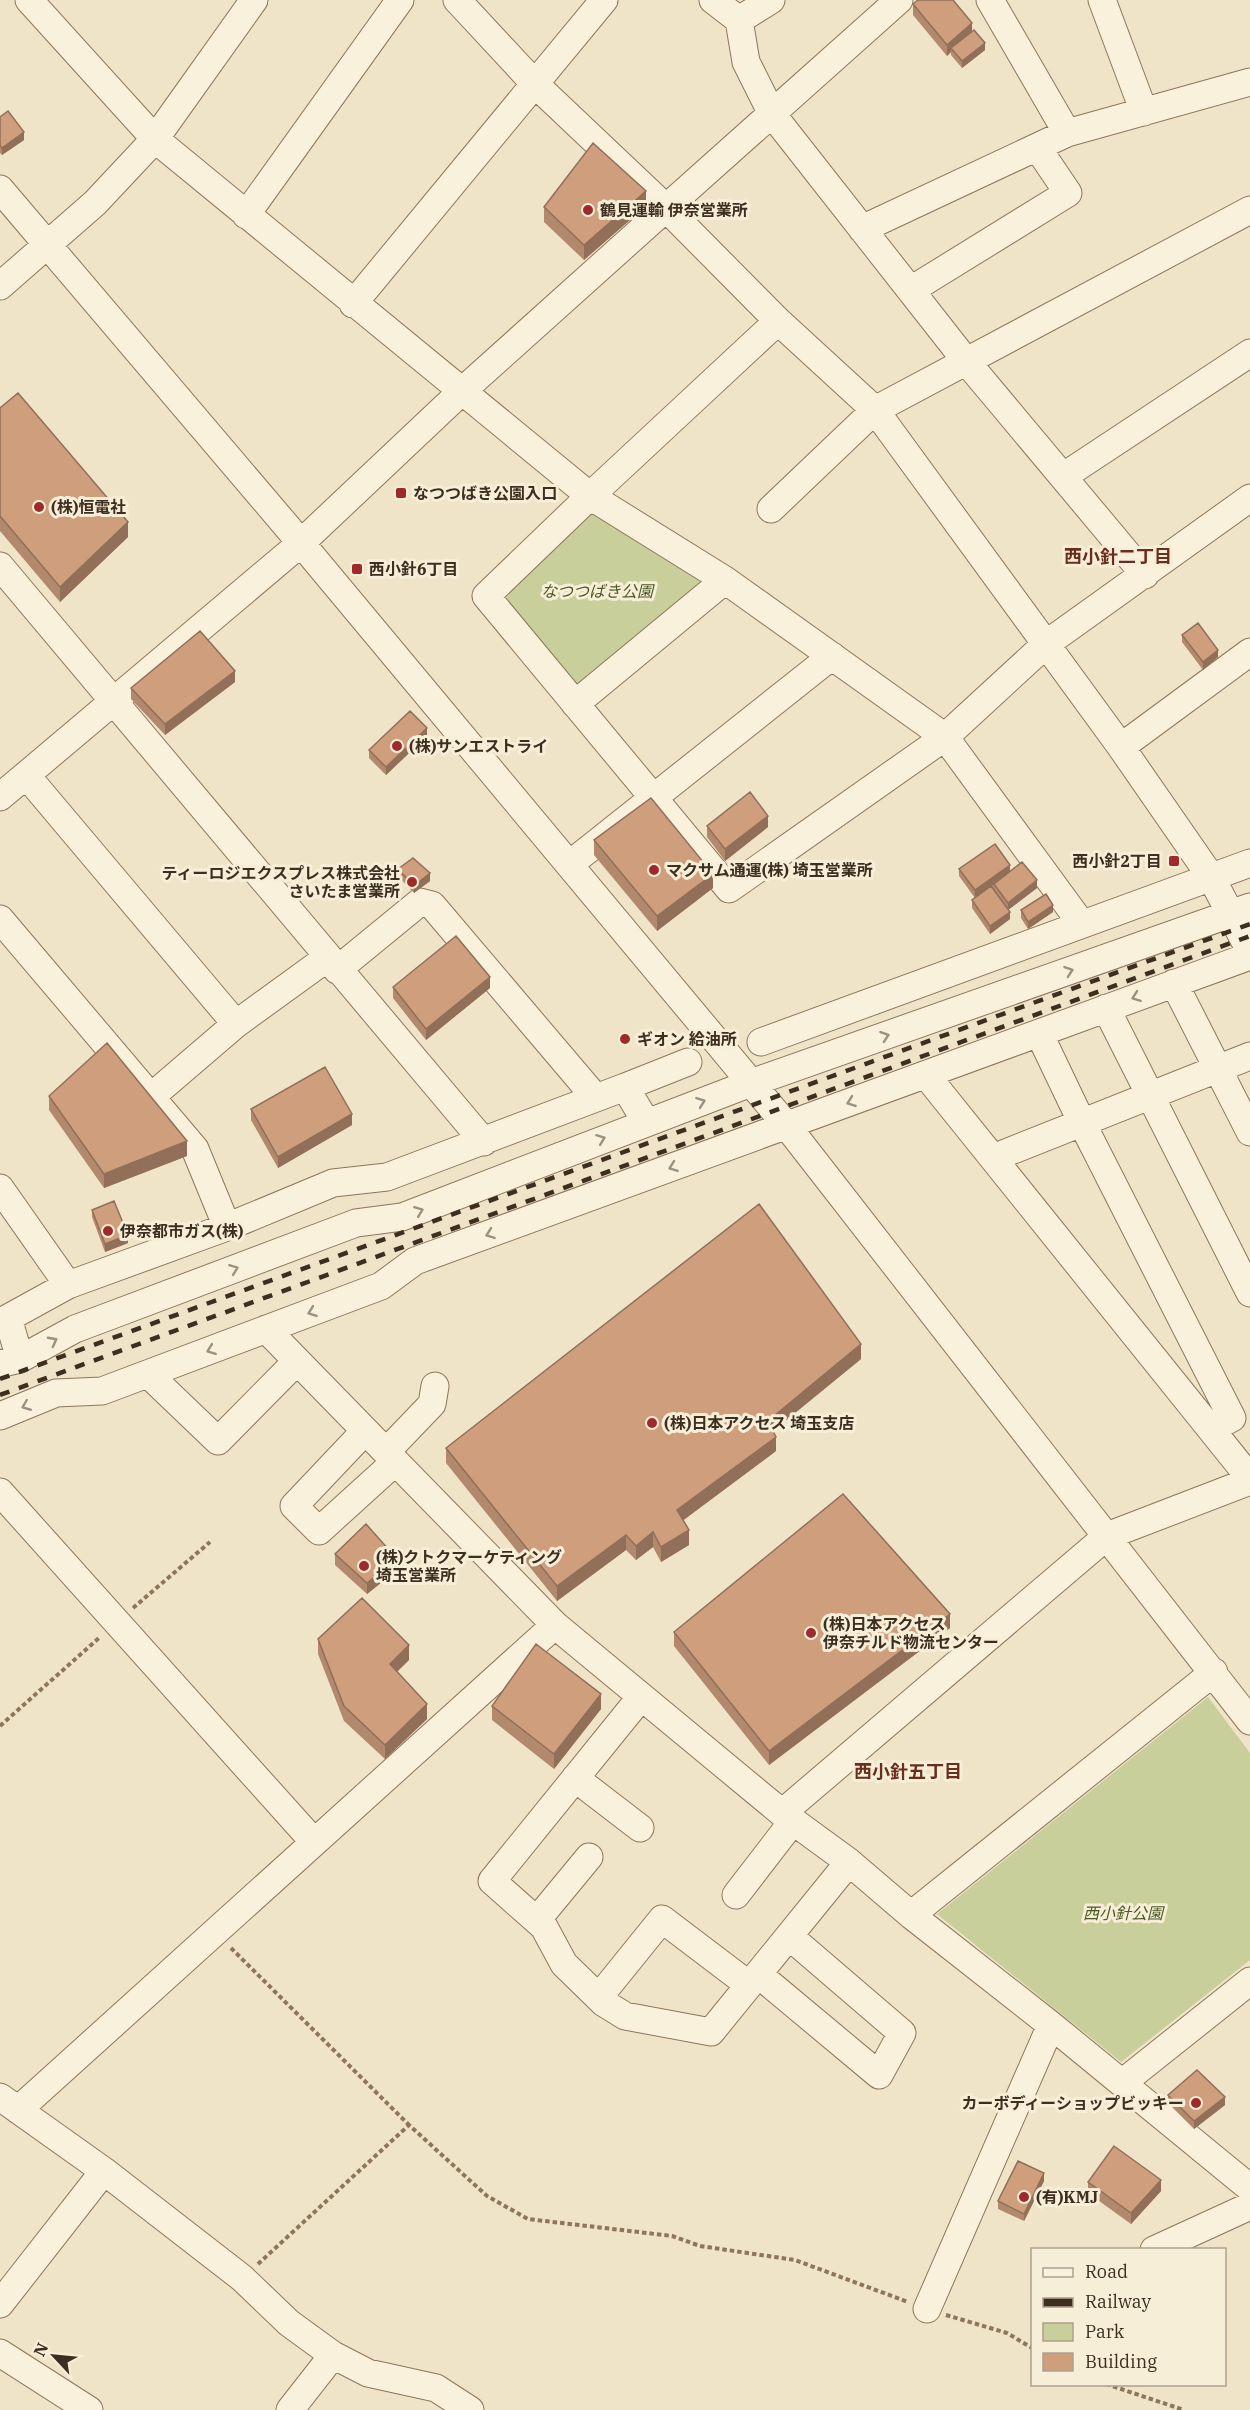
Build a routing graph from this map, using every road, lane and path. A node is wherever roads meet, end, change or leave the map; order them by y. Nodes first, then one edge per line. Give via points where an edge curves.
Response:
1 (29, 0) edge
2 (400, 0) edge
3 (457, 0) edge
4 (604, 0) edge
5 (713, 0) edge
6 (771, 0) edge
7 (899, 0) edge
8 (990, 0) edge
9 (1102, 0) edge
10 (243, 5) edge
11 (739, 20) junction
12 (1250, 82) edge
13 (536, 85) junction
14 (1144, 112) junction
15 (772, 114) junction
16 (1067, 133) junction
17 (154, 139) junction
18 (1037, 147) junction
19 (0, 189) edge
20 (666, 208) junction
21 (1250, 210) edge
22 (246, 215) junction
23 (862, 229) junction
24 (47, 247) junction
25 (0, 286) edge
26 (911, 290) junction
27 (353, 304) junction
28 (778, 321) junction
29 (1250, 353) edge
30 (966, 361) junction
31 (461, 392) junction
32 (875, 410) junction
33 (1064, 476) junction
34 (590, 496) junction
35 (1250, 498) edge
36 (771, 509) dead end
37 (301, 543) junction
38 (0, 566) edge
39 (1145, 575) junction
40 (725, 580) junction
41 (1046, 644) junction
42 (1250, 652) edge
43 (832, 656) junction
44 (114, 701) junction
45 (576, 704) junction
46 (945, 737) junction
47 (1121, 747) junction
48 (26, 775) junction
49 (0, 797) edge
50 (653, 798) junction
51 (1250, 863) edge
52 (570, 864) junction
53 (1211, 877) junction
54 (1120, 909) junction
55 (1240, 911) edge
56 (0, 920) edge
57 (1081, 923) junction
58 (1138, 947) junction
59 (1250, 953) edge
60 (332, 964) junction
61 (1174, 983) junction
62 (1106, 1008) junction
63 (236, 1024) junction
64 (1040, 1033) junction
65 (761, 1042) dead end
66 (1250, 1056) edge
67 (688, 1062) dead end
68 (1218, 1069) junction
69 (926, 1075) junction
70 (751, 1083) junction
71 (625, 1087) junction
72 (152, 1096) junction
73 (1149, 1096) junction
74 (595, 1097) junction
75 (646, 1122) junction
76 (1082, 1123) junction
77 (787, 1126) junction
78 (1250, 1132) edge
79 (484, 1142) junction
80 (993, 1158) junction
81 (0, 1188) edge
82 (227, 1227) junction
83 (68, 1285) junction
84 (1250, 1293) edge
85 (266, 1329) junction
86 (10, 1361) edge
87 (297, 1361) junction
88 (148, 1374) junction
89 (435, 1386) dead end
90 (0, 1416) edge
91 (1210, 1429) junction
92 (365, 1431) junction
93 (390, 1457) junction
94 (1250, 1480) edge
95 (0, 1492) edge
96 (1107, 1536) junction
97 (555, 1624) junction
98 (1214, 1672) junction
99 (641, 1697) junction
100 (1250, 1720) edge
101 (575, 1778) junction
102 (787, 1817) junction
103 (640, 1828) dead end
104 (314, 1842) junction
105 (589, 1857) dead end
106 (849, 1862) junction
107 (736, 1895) dead end
108 (911, 1915) junction
109 (537, 1920) junction
110 (215, 1932) junction
111 (789, 1936) junction
112 (754, 1980) junction
113 (1250, 1981) edge
114 (599, 1997) junction
115 (1051, 2025) junction
116 (1122, 2083) junction
117 (9, 2104) edge
118 (409, 2125) junction
119 (104, 2171) junction
120 (1250, 2188) edge
121 (1250, 2206) edge
122 (1158, 2248) edge
123 (242, 2278) junction
124 (0, 2304) edge
125 (927, 2309) junction
126 (1031, 2347) edge
127 (0, 2353) edge
128 (333, 2355) junction
129 (1109, 2386) edge
130 (89, 2410) edge
131 (290, 2410) edge
132 (470, 2410) edge
133 (1184, 2410) edge

1 - 17 street
2 - 22 street
3 - 13 street
4 - 13 street
5 - 11 street
6 - 11 street
7 - 15 street
8 - 16 street
9 - 14 street
10 - 17 street
11 - 15 street via 746,62
12 - 14 street
13 - 20 street
13 - 27 street
14 - 16 street
15 - 20 street
15 - 23 street
16 - 18 street
17 - 22 street
17 - 24 street via 95,203
18 - 23 street
18 - 26 street via 1068,193
19 - 24 street
20 - 28 street
20 - 31 street
21 - 30 street
22 - 27 street
23 - 26 street
24 - 25 street
24 - 37 street
26 - 30 street
27 - 31 street
28 - 32 street
28 - 34 street
29 - 33 street
30 - 32 street
30 - 33 street
31 - 34 street
31 - 37 street
32 - 36 street
32 - 41 street
33 - 39 street
34 - 40 street
34 - 45 street via 486,596
35 - 39 street
37 - 44 street
37 - 52 street
38 - 44 street
39 - 41 street
40 - 43 street
40 - 45 street
41 - 46 street
41 - 47 street
42 - 47 street
43 - 46 street
43 - 50 street
44 - 48 street
44 - 60 street
45 - 50 street
46 - 50 street via 729,889
46 - 57 street
47 - 53 street
48 - 49 street
48 - 63 street
50 - 52 street
51 - 53 street
52 - 70 street
53 - 54 street
53 - 55 street
54 - 57 street
54 - 58 street
55 - 58 street
55 - 59 street
56 - 72 street
57 - 65 street
70 -> 58 street
59 - 61 street
60 - 63 street
60 - 74 street via 420,902 432,905
60 - 79 street
61 -> 62 street
61 - 68 street
62 - 64 street
62 - 73 street
63 - 72 street
64 - 69 street
64 - 76 street
66 - 68 street
67 - 71 street
68 - 73 street
68 - 78 street
69 -> 77 street
69 - 80 street
75 -> 70 street
70 - 77 street
71 - 74 street
71 - 75 street
72 - 82 street via 195,1149
73 - 76 street
73 - 84 street
74 - 79 street
86 -> 75 street via 86,1325 356,1223 402,1217
76 - 80 street
76 - 91 street via 1232,1418
77 -> 85 street via 415,1261 381,1286
77 - 96 street
79 - 82 street via 387,1177 333,1183
80 - 91 street
81 - 83 street
82 - 83 street
83 - 86 street via 8,1318
85 - 87 street
85 -> 88 street
87 - 88 street via 218,1441
87 - 92 street
88 -> 90 street via 102,1391 56,1393
89 - 93 street via 432,1404
91 - 94 street
92 - 93 street
92 - 93 street via 294,1506 319,1531
93 - 97 street
94 - 96 street
95 - 104 street
96 - 98 street
96 - 102 street
97 - 99 street
97 - 104 street
98 - 100 street
98 - 108 street
99 - 101 street
99 - 102 street
101 - 103 street
101 - 109 street via 492,1881
102 - 106 street
102 - 107 street
104 - 110 street
105 - 109 street
106 - 108 street
106 - 111 street
108 - 115 street
109 - 114 street via 564,1964
110 - 117 street
110 - 118 path
111 - 112 street
111 - 112 street via 902,2033 879,2075
112 - 114 street via 711,2032 625,2016
112 - 114 street via 662,1919
113 - 116 street
115 - 116 street
115 - 125 street
116 - 120 street
117 - 119 street
118 - 123 path
118 - 125 path via 487,2196 528,2219 672,2236 700,2246 795,2260
119 - 123 street
119 - 124 street
121 - 122 street
123 - 128 street via 289,2323
125 - 126 path via 1007,2333
127 - 130 street
128 - 131 street
128 - 132 street via 368,2373 436,2388
129 - 133 path

